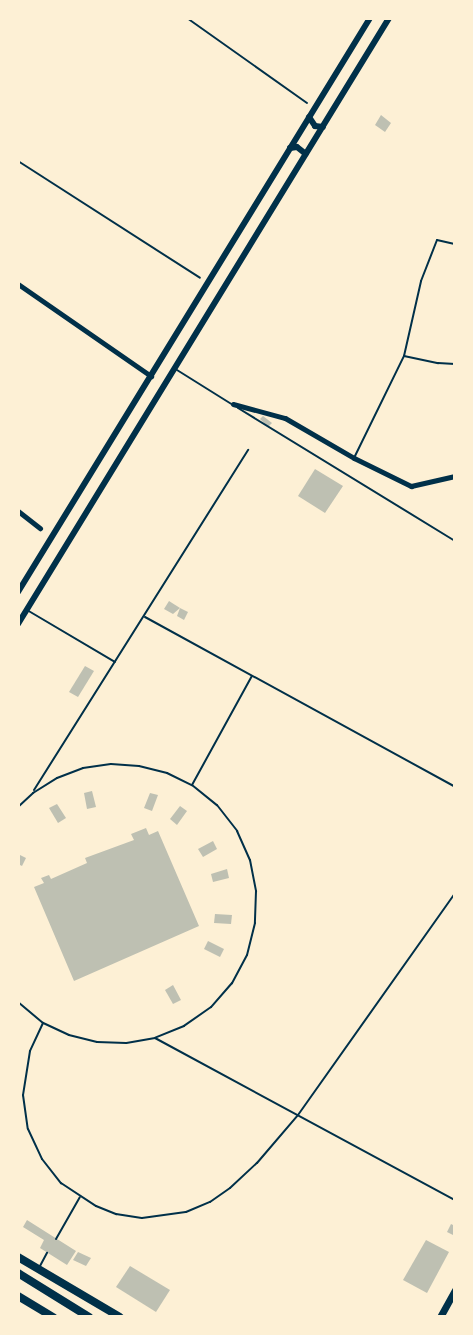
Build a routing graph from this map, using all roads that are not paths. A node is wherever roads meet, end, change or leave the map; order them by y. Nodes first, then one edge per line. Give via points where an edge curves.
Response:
1 (370, 18) edge
2 (389, 18) edge
3 (309, 117) junction
4 (323, 127) junction
5 (290, 148) junction
6 (306, 154) junction
7 (455, 244) edge
8 (18, 284) edge
9 (404, 356) junction
10 (455, 364) edge
11 (174, 368) junction
12 (151, 376) junction
13 (233, 404) junction
14 (248, 450) dead end
15 (354, 458) junction
16 (455, 476) edge
17 (18, 511) edge
18 (39, 528) dead end
19 (455, 541) edge
20 (18, 592) edge
21 (27, 609) junction
22 (144, 616) junction
23 (18, 624) edge
24 (115, 662) junction
25 (252, 676) junction
26 (192, 785) junction
27 (455, 787) edge
28 (33, 793) junction
29 (18, 807) edge
30 (455, 893) edge
31 (18, 1002) edge
32 (44, 1023) junction
33 (155, 1038) junction
34 (298, 1115) junction
35 (80, 1197) junction
36 (455, 1200) edge
37 (56, 1239) dead end
38 (47, 1253) dead end
39 (18, 1257) edge
40 (38, 1269) junction
41 (18, 1273) edge
42 (455, 1290) edge
43 (18, 1296) edge
44 (54, 1317) edge
45 (89, 1317) edge
46 (120, 1317) edge
47 (440, 1317) edge

1 - 3 street
2 - 4 street
3 - 4 street via 315,126
3 - 5 street
4 - 6 street
5 - 6 street via 297,147
5 - 12 street
6 - 11 street
7 - 9 lane via 437,240 422,281
8 - 12 street
9 - 10 lane
9 - 15 lane
11 - 13 lane
11 - 21 street
12 - 20 street
13 - 15 street via 285,418
13 - 19 lane
14 - 22 lane
15 - 16 street via 411,486
17 - 18 street
21 - 23 street
21 - 24 lane
22 - 24 lane
22 - 25 lane
24 - 28 lane
25 - 26 lane
25 - 27 lane
26 - 28 lane via 167,773 111,764 72,772
26 - 33 lane via 217,805 237,831 250,860 256,891 255,923 247,955 232,983 184,1026
28 - 29 lane
30 - 34 lane
31 - 32 lane
32 - 33 lane via 97,1042
32 - 35 lane via 24,1072 28,1129 42,1160 61,1183
33 - 34 lane
34 - 35 lane via 231,1188 186,1212 142,1218 116,1214
34 - 36 lane
35 - 37 lane
38 - 40 lane
39 - 40 highway
40 - 46 highway
41 - 45 highway
42 - 47 main road
43 - 44 highway

